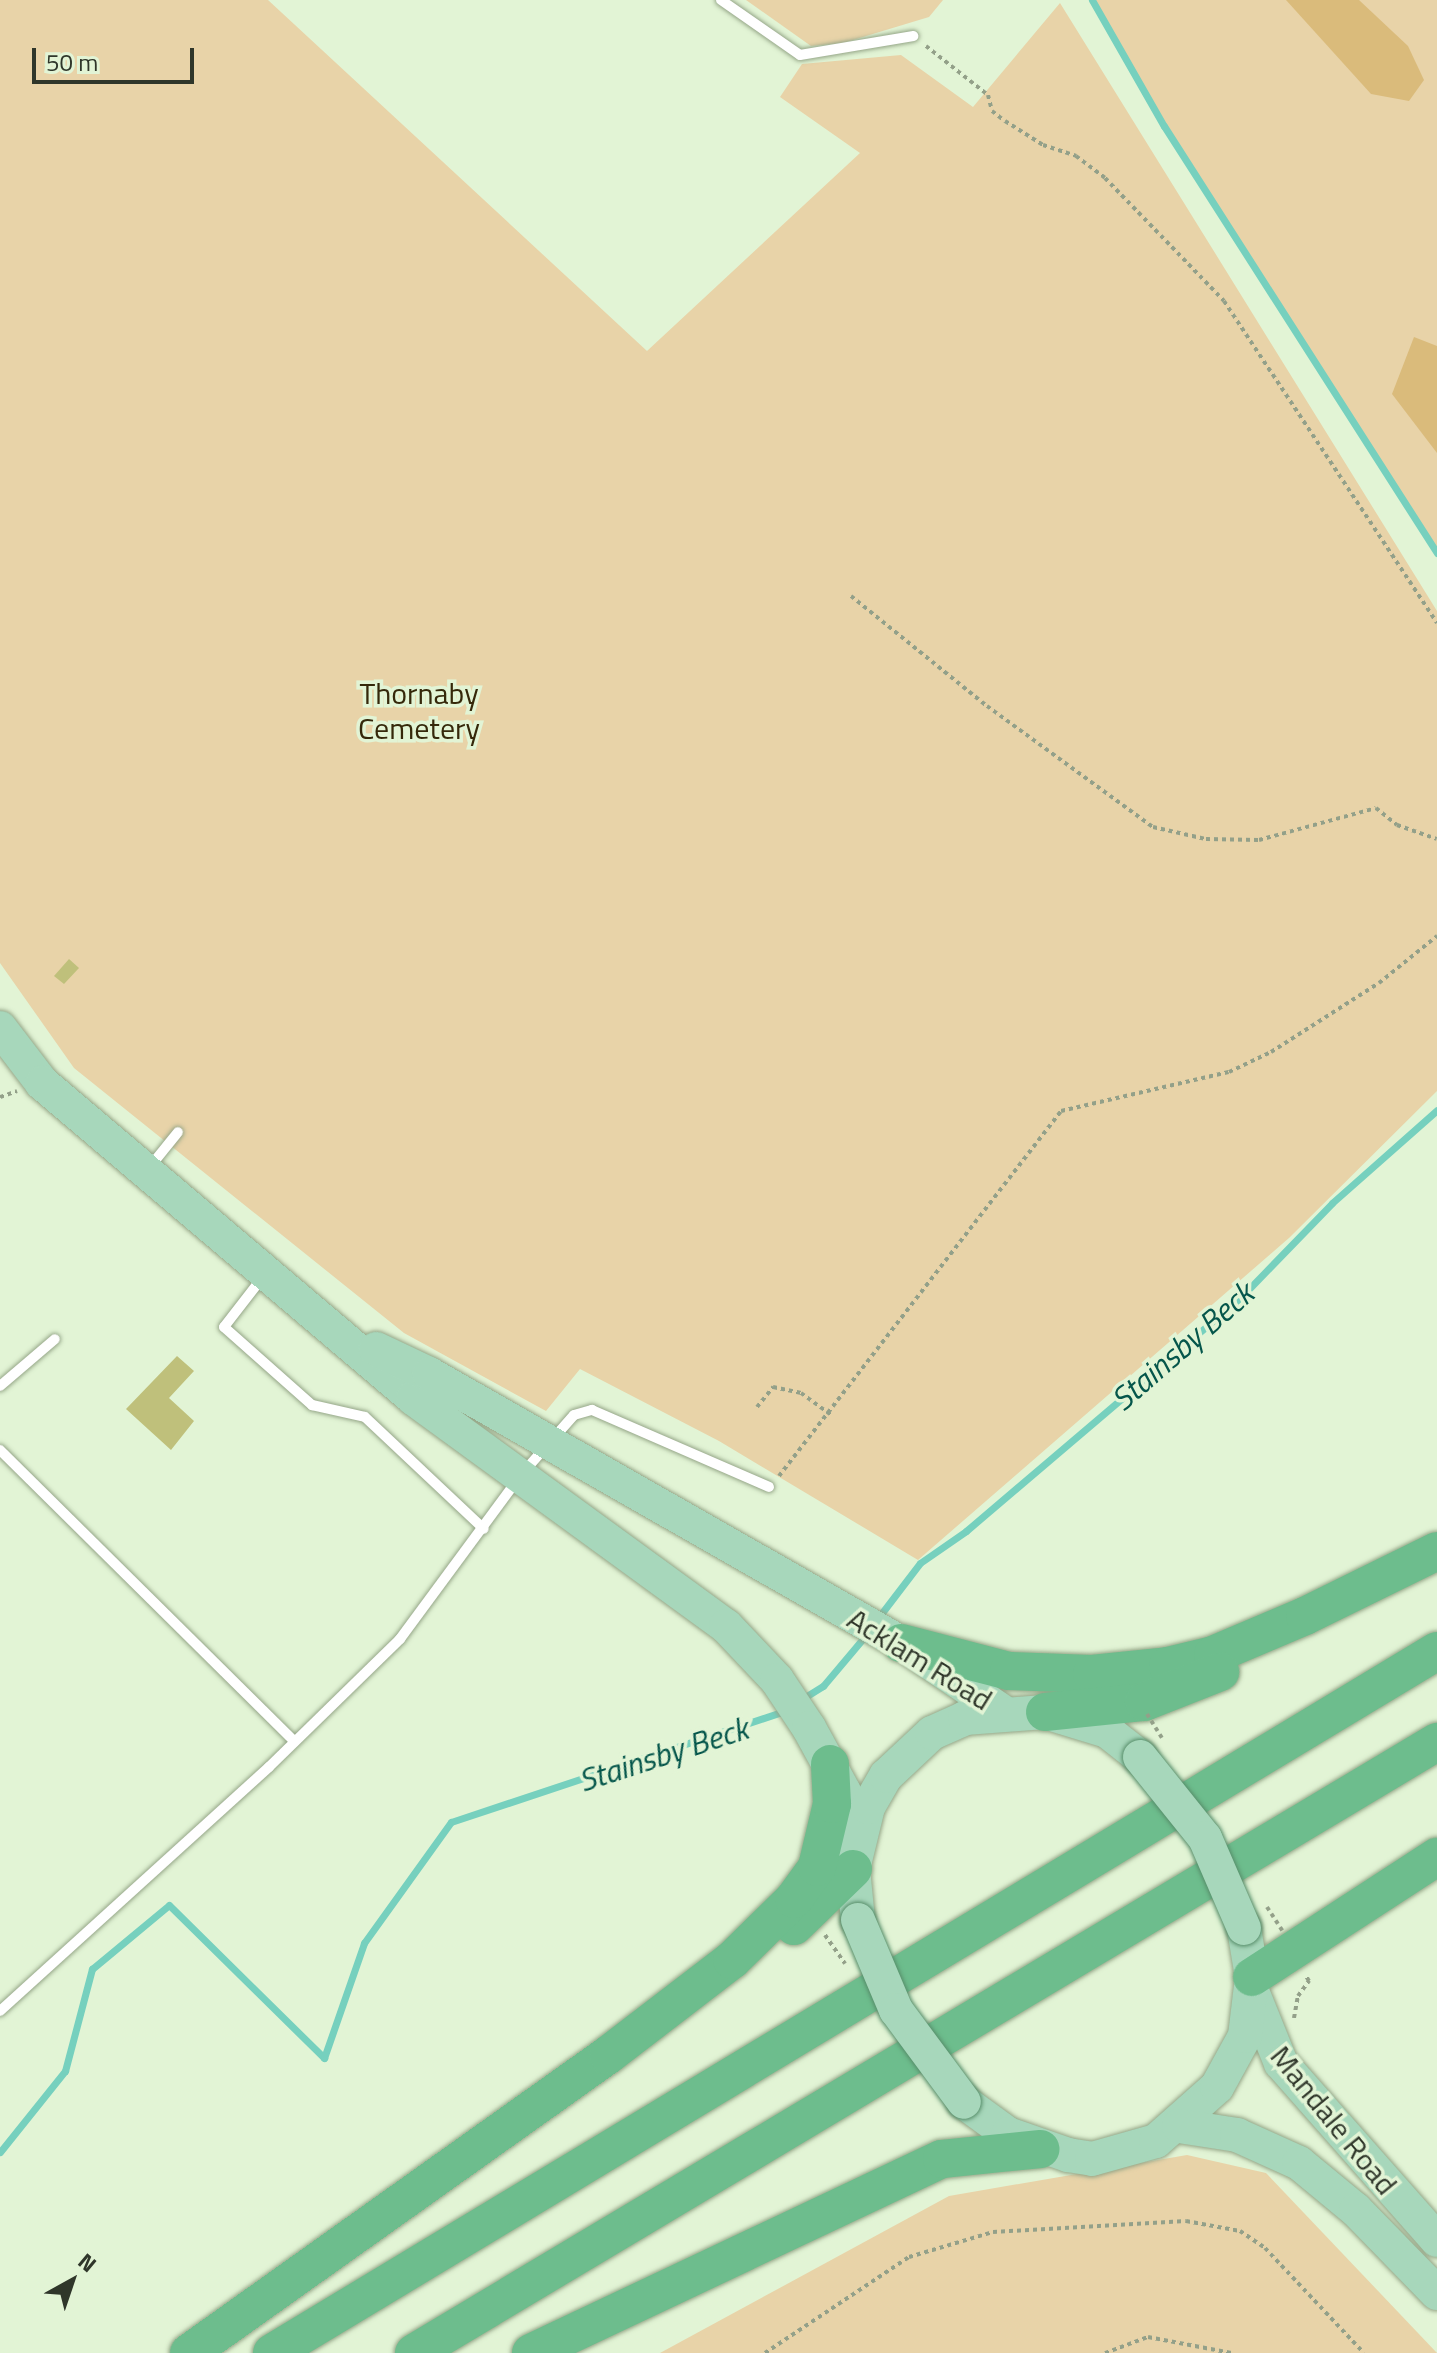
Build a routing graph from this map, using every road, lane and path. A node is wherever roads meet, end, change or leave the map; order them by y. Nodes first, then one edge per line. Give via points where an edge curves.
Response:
1 (721, 0) edge
2 (913, 36) joint
3 (851, 596) dead end
4 (1437, 623) edge
5 (1437, 839) edge
6 (1437, 936) edge
7 (0, 1028) edge
8 (178, 1132) dead end
9 (144, 1174) junction
10 (266, 1273) junction
11 (345, 1335) junction
12 (55, 1339) dead end
13 (0, 1386) edge
14 (757, 1407) dead end
15 (831, 1415) junction
16 (548, 1441) junction
17 (0, 1450) edge
18 (520, 1476) junction
19 (769, 1487) joint
20 (484, 1529) junction
21 (1437, 1551) edge
22 (1305, 1616) junction
23 (896, 1640) junction
24 (1437, 1651) edge
25 (1002, 1711) junction
26 (1045, 1712) junction
27 (294, 1741) junction
28 (1437, 1742) edge
29 (830, 1764) junction
30 (854, 1857) junction
31 (1437, 1857) edge
32 (1286, 1940) junction
33 (732, 1960) junction
34 (1252, 1983) junction
35 (0, 2011) edge
36 (1294, 2031) dead end
37 (1179, 2126) junction
38 (1040, 2149) junction
39 (1437, 2240) edge
40 (1437, 2293) edge
41 (189, 2353) edge
42 (272, 2353) edge
43 (414, 2353) edge
44 (531, 2353) edge
45 (765, 2353) edge
46 (1105, 2353) edge
47 (1231, 2353) edge
48 (1364, 2353) edge

1 - 2 lane via 800,55
2 - 4 path via 988,95 992,111 1005,121 1043,145 1076,156 1105,178 1224,301
3 - 5 path via 987,706 1153,827 1206,839 1259,840 1376,808 1397,825
6 - 15 path via 1379,983 1271,1052 1229,1072 1061,1111 1039,1133
7 - 9 main road via 42,1083
8 - 9 lane
9 - 10 main road
10 - 11 main road
10 - 20 lane via 224,1327 312,1405 365,1417
11 - 16 main road, Acklam Road
11 - 18 main road via 413,1398
12 - 13 lane
14 - 15 path via 773,1387 801,1393
15 - 19 path
16 - 18 lane
16 - 19 lane via 574,1415 592,1410
16 - 23 main road, Acklam Road
17 - 27 lane
18 - 20 lane
18 - 29 main road via 726,1626 777,1680
20 - 27 lane via 400,1639
21 - 22 highway
22 - 23 highway via 1213,1655 1092,1674 1009,1671
22 - 26 highway via 1269,1646 1192,1687 1113,1707
23 - 25 main road, Acklam Road
24 - 42 highway
25 - 26 main road
25 - 30 main road via 965,1718 912,1747 868,1807
26 - 34 main road, bridge via 1107,1731 1140,1757 1205,1838 1244,1928
27 - 35 lane
28 - 43 highway
29 - 30 main road via 844,1792
29 - 33 highway via 832,1804 817,1867 794,1899
30 - 33 highway via 811,1913 773,1941
30 - 38 main road, bridge via 858,1920 896,2010 964,2102 1008,2134
31 - 32 highway
32 - 34 highway
32 - 36 path via 1309,1981 1298,1996
33 - 41 highway via 608,2055
34 - 37 main road via 1245,2036 1235,2058 1217,2087
34 - 39 main road, Mandale Road via 1281,2063
37 - 38 main road via 1129,2152 1092,2159
37 - 40 main road, Mandale Road via 1237,2135 1299,2163 1356,2210
38 - 44 highway via 942,2159
45 - 48 path via 909,2257 993,2232 1186,2221 1240,2231 1265,2248
46 - 47 path via 1148,2337

